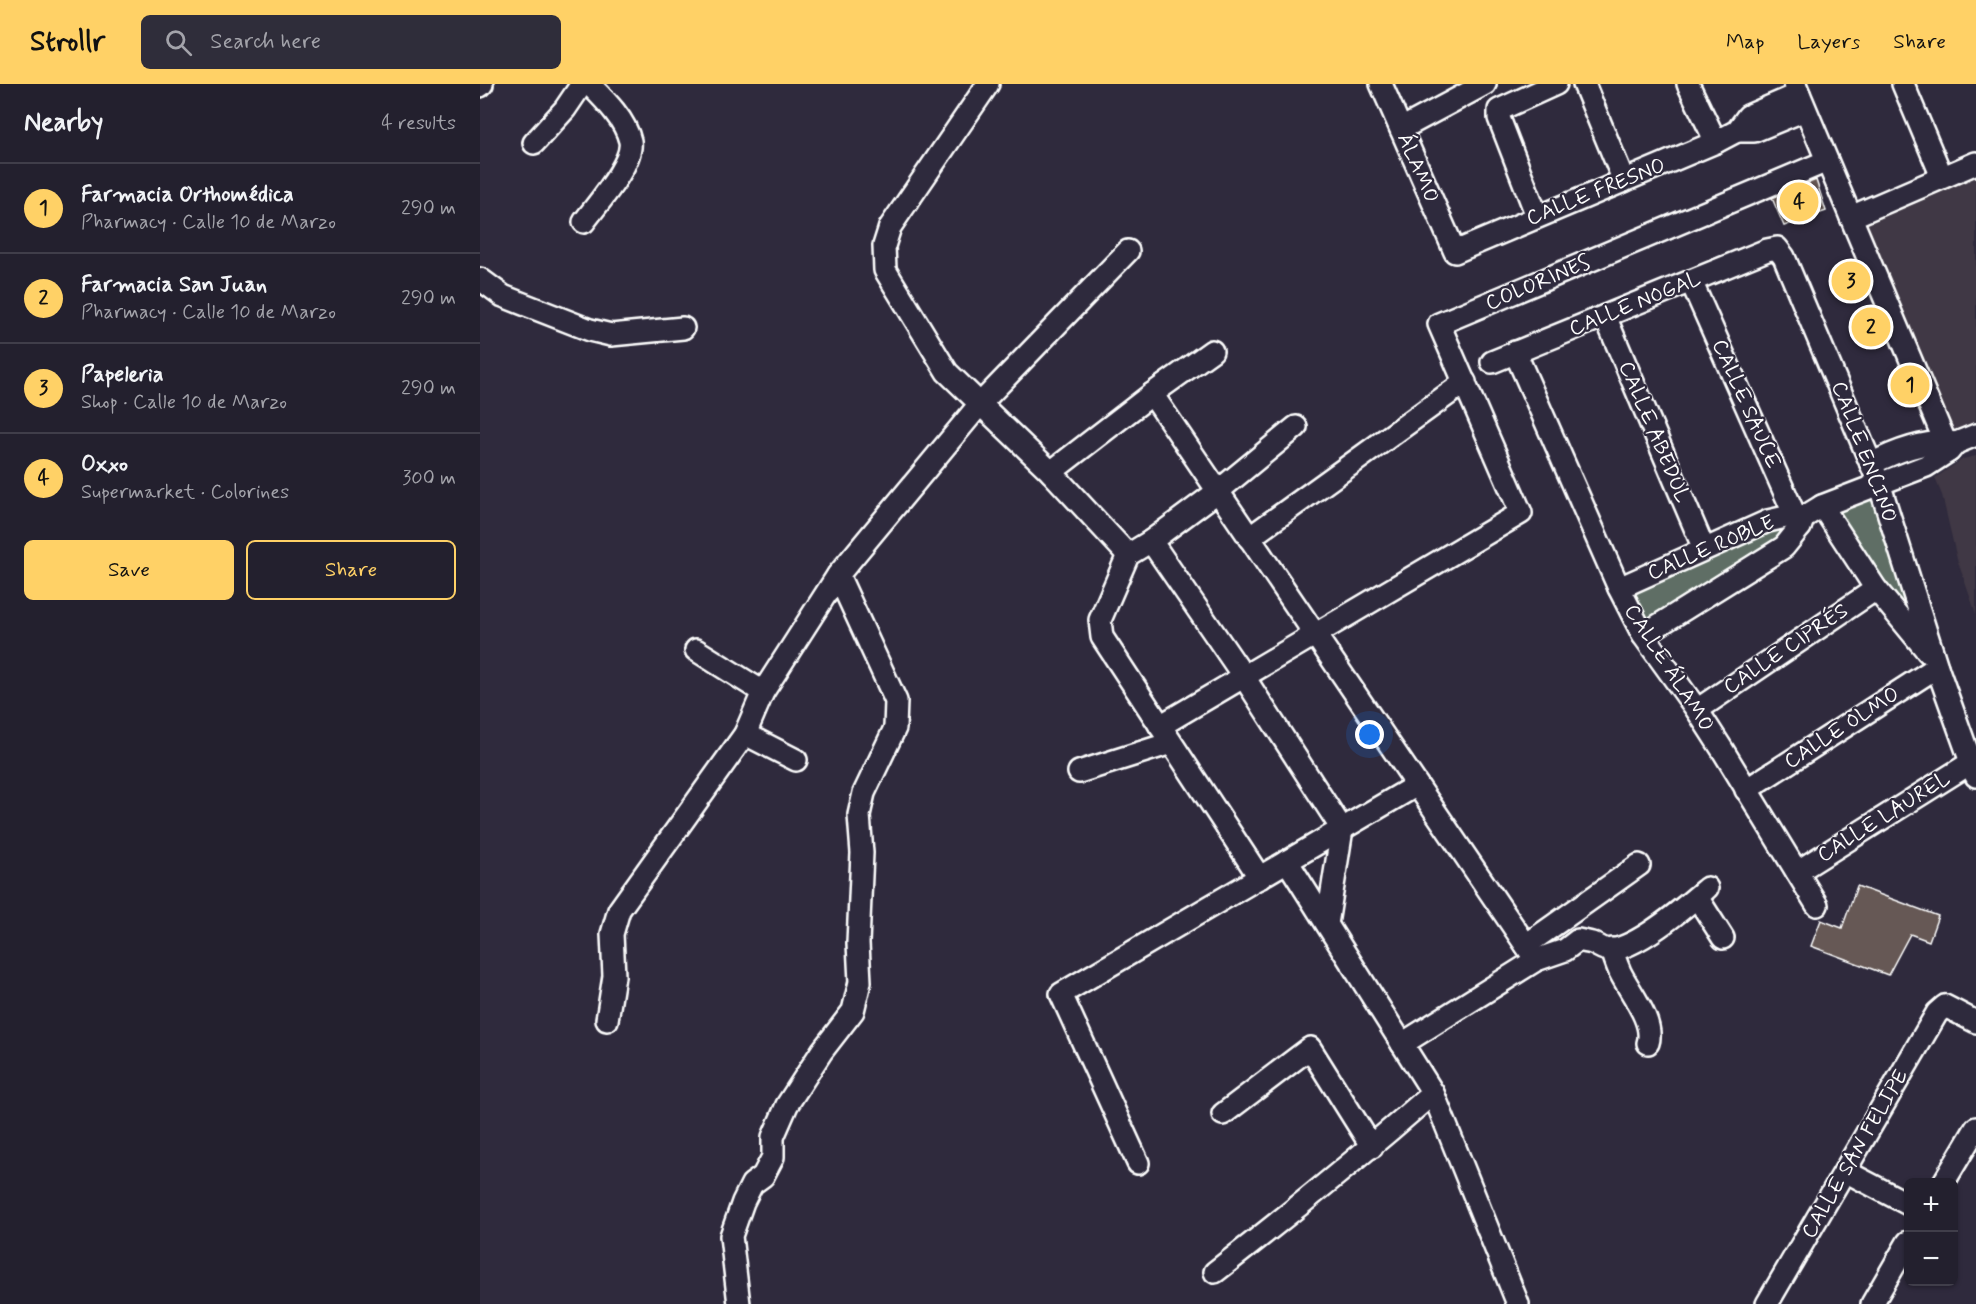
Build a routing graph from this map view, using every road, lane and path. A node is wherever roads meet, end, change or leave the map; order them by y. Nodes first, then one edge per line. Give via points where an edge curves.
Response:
1 (582, 84) edge
2 (589, 84) edge
3 (988, 84) edge
4 (1381, 84) edge
5 (1485, 84) edge
6 (1556, 84) edge
7 (1584, 84) edge
8 (1688, 84) edge
9 (1904, 84) edge
10 (1800, 96) edge
11 (1401, 129) junction
12 (1716, 142) junction
13 (534, 143) dead end
14 (1827, 161) junction
15 (1976, 163) edge
16 (1942, 177) junction
17 (1624, 181) junction
18 (1537, 216) junction
19 (1851, 217) junction
20 (584, 222) dead end
21 (1777, 248) joint
22 (1128, 251) dead end
23 (1455, 252) joint
24 (480, 279) edge
25 (1691, 281) junction
26 (1605, 316) junction
27 (683, 328) dead end
28 (1212, 351) dead end
29 (1515, 352) junction
30 (1492, 362) dead end
31 (1465, 382) junction
32 (1152, 394) junction
33 (980, 404) junction
34 (1296, 427) dead end
35 (1976, 435) edge
36 (1950, 445) junction
37 (1871, 464) junction
38 (1051, 472) junction
39 (1880, 483) junction
40 (1217, 492) junction
41 (1805, 516) junction
42 (1249, 537) junction
43 (1151, 541) junction
44 (1704, 549) junction
45 (1128, 555) junction
46 (838, 575) junction
47 (1619, 588) junction
48 (1876, 589) junction
49 (1315, 634) junction
50 (1643, 635) junction
51 (696, 650) dead end
52 (1936, 664) junction
53 (1244, 677) junction
54 (763, 692) junction
55 (1697, 710) junction
56 (745, 734) junction
57 (1166, 734) junction
58 (796, 760) dead end
59 (1974, 769) edge
60 (1079, 772) dead end
61 (1418, 785) junction
62 (1746, 790) junction
63 (1342, 829) junction
64 (1287, 861) junction
65 (1639, 865) dead end
66 (1797, 872) junction
67 (1260, 878) junction
68 (1817, 905) dead end
69 (1327, 924) junction
70 (1723, 938) dead end
71 (1612, 950) junction
72 (1531, 952) junction
73 (607, 1020) dead end
74 (1976, 1022) edge
75 (1648, 1043) dead end
76 (1402, 1044) junction
77 (1432, 1093) junction
78 (1223, 1114) dead end
79 (1976, 1128) edge
80 (1372, 1147) junction
81 (1138, 1163) dead end
82 (1845, 1171) junction
83 (1946, 1178) edge
84 (1904, 1202) edge
85 (1904, 1249) edge
86 (1215, 1272) dead end
87 (739, 1304) edge
88 (1518, 1304) edge
89 (1767, 1304) edge
90 (1872, 1304) edge

1 - 13 street
2 - 20 street via 610,105 630,141 630,154
3 - 33 street via 890,226 884,246 885,270 891,280 947,372
4 - 11 street, ÁLAMO
5 - 11 street
6 - 18 street via 1499,110
7 - 17 street
8 - 12 street
9 - 16 street
10 - 12 street, CALLE FRESNO via 1754,131 1737,131
10 - 14 street
11 - 23 street, ÁLAMO
12 - 17 street, CALLE FRESNO
14 - 19 street
14 - 31 street, COLORINES via 1439,324
15 - 16 street
16 - 19 street
17 - 18 street, CALLE FRESNO
18 - 23 street, CALLE FRESNO
19 - 36 street
21 - 25 street, CALLE NOGAL
21 - 37 street, CALLE ENCINO
22 - 33 street
24 - 27 street via 503,296 590,330 612,335
25 - 26 street, CALLE NOGAL
25 - 41 street, CALLE SAUCE
26 - 29 street, CALLE NOGAL
26 - 44 street, CALLE ABEDUL
28 - 32 street
29 - 30 street, CALLE NOGAL
29 - 47 street, CALLE ÁLAMO
31 - 42 street
31 - 49 street, COLORINES via 1521,513
32 - 38 street
32 - 40 street
33 - 38 street
33 - 46 street
34 - 40 street
35 - 36 street
36 - 37 street via 1918,445
36 - 39 street, CALLE ROBLE via 1926,466
37 - 39 street, CALLE ENCINO
38 - 45 street
39 - 41 street, CALLE ROBLE
39 - 52 street, CALLE ENCINO
40 - 42 street
40 - 43 street
41 - 44 street, CALLE ROBLE via 1768,521
41 - 48 street, CALLE ENCINO
41 - 50 street, CALLE ROBLE via 1784,547
42 - 49 street
43 - 45 street
43 - 53 street
44 - 47 street, CALLE ROBLE
45 - 57 street via 1100,620 1102,637
46 - 54 street
46 - 87 street via 896,701 895,728 864,793 859,815 860,982 853,1011 787,1105 773,1137 773,1157 743,1202 731,1236
47 - 50 street, CALLE ÁLAMO
48 - 52 street, CALLE ENCINO
48 - 55 street, CALLE CIPRÉS
49 - 53 street
49 - 61 street
50 - 55 street, CALLE ÁLAMO
51 - 54 street
52 - 59 street, CALLE ENCINO
52 - 62 street, CALLE OLMO
53 - 57 street
53 - 63 street
54 - 56 street
55 - 62 street, CALLE ÁLAMO
56 - 58 street
56 - 73 street via 619,910 612,934 614,976
57 - 60 street
57 - 67 street
59 - 66 street, CALLE LAUREL
61 - 63 street
61 - 72 street
62 - 66 street, CALLE ÁLAMO
63 - 64 street
63 - 69 street
64 - 67 street
64 - 69 street
65 - 72 street
66 - 68 street, CALLE ÁLAMO
67 - 81 street via 1061,994
69 - 76 street
70 - 71 street via 1702,892 1671,919
71 - 72 street via 1578,940 1565,950
71 - 75 street via 1641,1007 1650,1037
72 - 76 street
74 - 82 street, CALLE SAN FELIPE via 1945,1006 1937,1013
76 - 77 street
77 - 80 street
77 - 88 street
78 - 80 street via 1310,1048
79 - 83 street
80 - 86 street
82 - 84 street
82 - 89 street, CALLE SAN FELIPE
85 - 90 street

